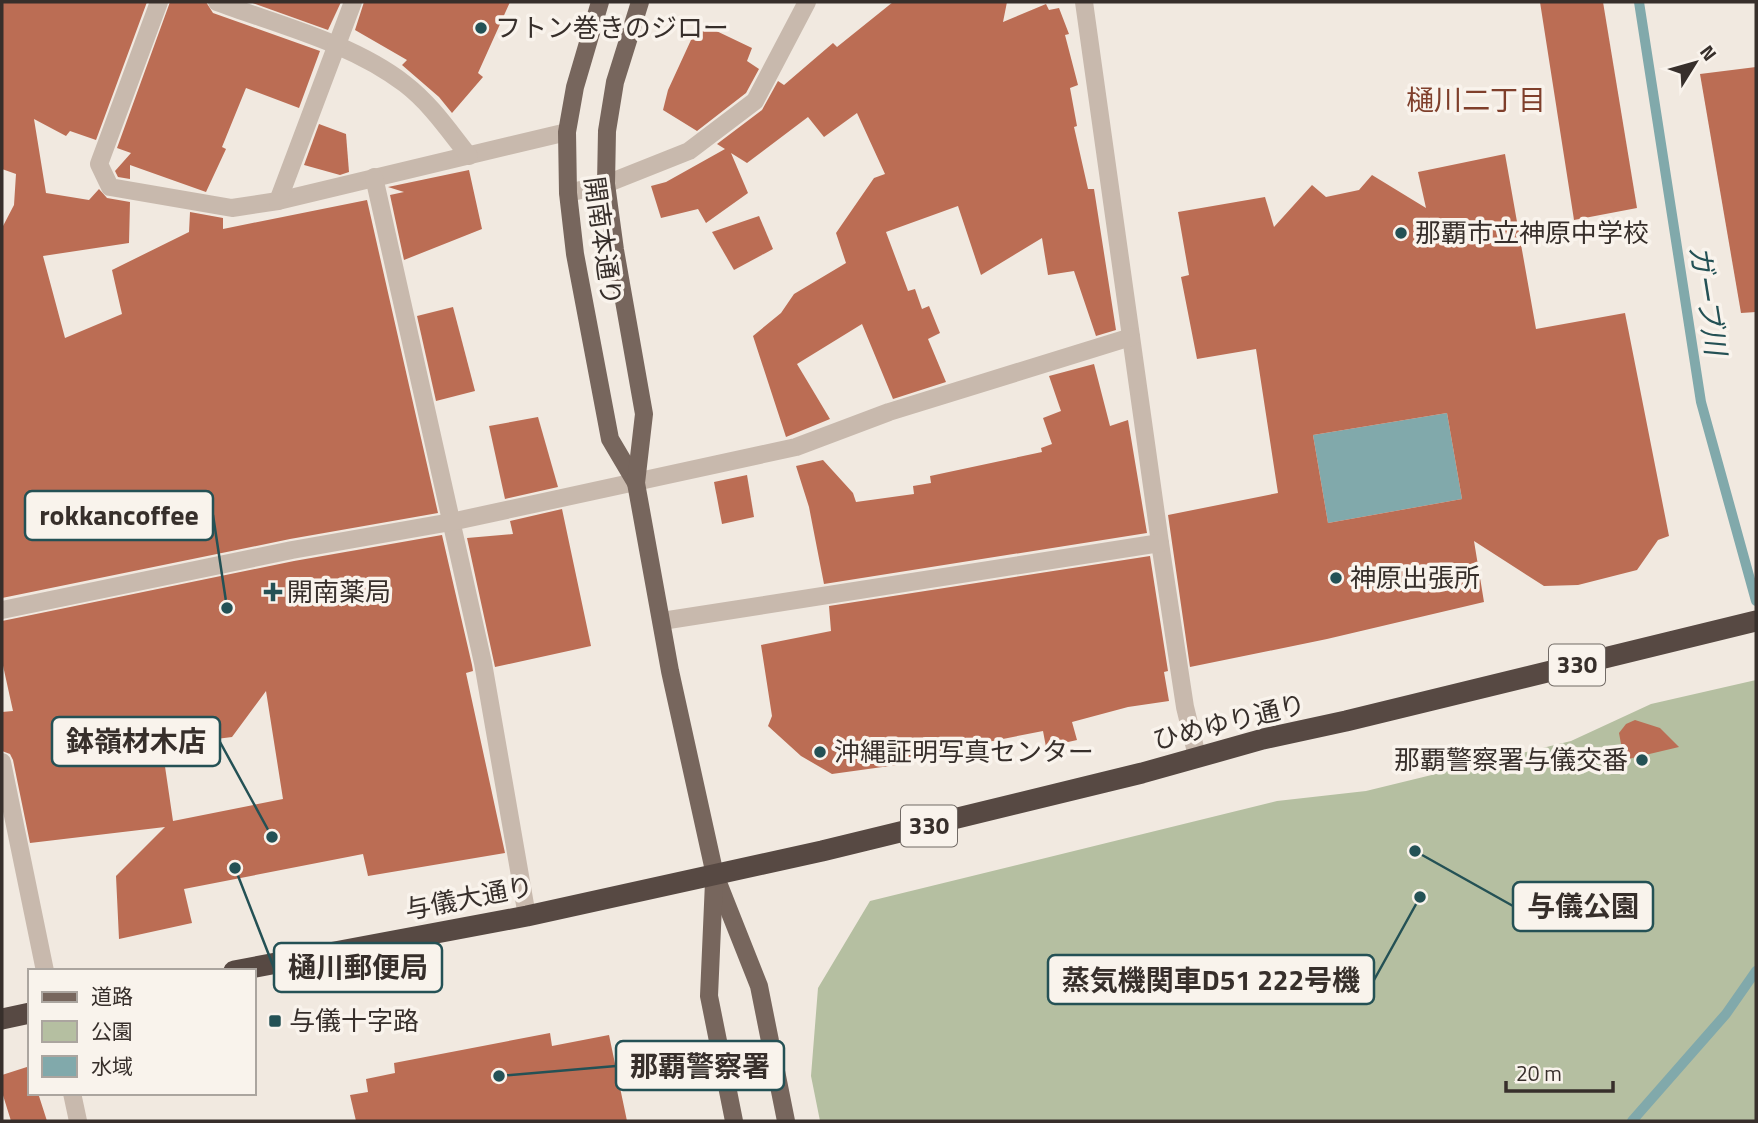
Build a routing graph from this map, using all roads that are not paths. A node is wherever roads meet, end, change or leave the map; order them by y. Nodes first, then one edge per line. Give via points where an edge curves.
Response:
1 (159, 2) edge
2 (218, 2) edge
3 (353, 2) edge
4 (600, 2) edge
5 (640, 2) edge
6 (807, 2) edge
7 (1084, 2) edge
8 (337, 47) junction
9 (567, 132) junction
10 (469, 156) junction
11 (374, 177) junction
12 (606, 184) junction
13 (568, 193) junction
14 (278, 201) junction
15 (1131, 337) junction
16 (636, 483) junction
17 (451, 522) junction
18 (1160, 543) junction
19 (2, 610) edge
20 (662, 621) junction
21 (1747, 623) edge
22 (1197, 756) junction
23 (2, 762) edge
24 (715, 874) junction
25 (527, 916) junction
26 (46, 969) edge
27 (249, 969) edge
28 (28, 1013) edge
29 (2, 1019) edge
30 (72, 1095) edge
31 (78, 1121) edge
32 (734, 1121) edge
33 (786, 1121) edge

1 - 14 street via 99,164 110,187 232,208
2 - 8 street
3 - 8 street
4 - 9 main road, 開南本通り
5 - 12 main road, 開南本通り via 615,82 607,131
6 - 12 street via 755,102 689,151
7 - 15 street
8 - 10 street via 404,84 433,110
8 - 14 street
9 - 10 street
9 - 13 main road, 開南本通り
10 - 11 street
11 - 14 street
11 - 17 street
12 - 13 street
12 - 16 main road, 開南本通り via 644,414
13 - 16 main road, 開南本通り via 610,439
15 - 16 street via 890,412 796,447
15 - 18 street
16 - 17 street
16 - 20 main road, 開南本通り
17 - 19 street
17 - 25 street via 484,663
18 - 20 street
18 - 22 street
20 - 24 main road, 開南本通り
21 - 22 highway, ひめゆり通り / 330
22 - 24 highway, ひめゆり通り / 330
23 - 26 street
24 - 25 highway, 与儀大通り / 330
24 - 32 main road via 709,996
24 - 33 main road via 759,986
25 - 27 highway, 与儀大通り / 330
28 - 29 highway
30 - 31 street

